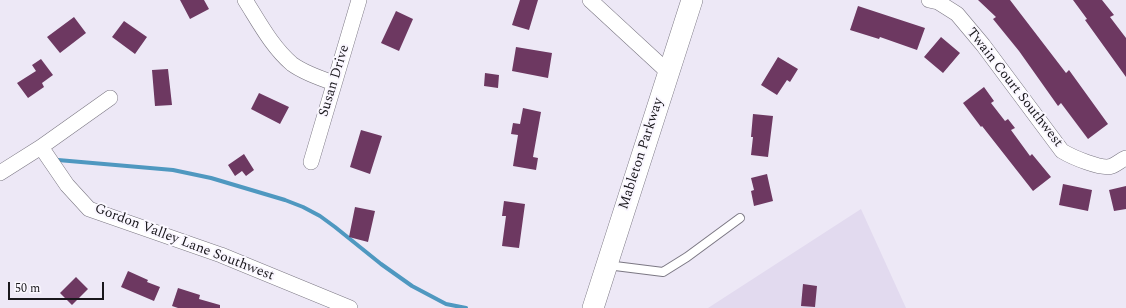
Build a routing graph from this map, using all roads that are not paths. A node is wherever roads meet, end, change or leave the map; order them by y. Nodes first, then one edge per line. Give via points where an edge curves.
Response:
1 (245, 0) edge
2 (360, 0) edge
3 (590, 0) edge
4 (692, 0) edge
5 (929, 0) edge
6 (668, 72) junction
7 (334, 83) junction
8 (110, 98) dead end
9 (41, 147) junction
10 (1126, 158) edge
11 (311, 162) dead end
12 (0, 173) edge
13 (740, 218) dead end
14 (606, 265) junction
15 (350, 308) edge
16 (593, 308) edge

1 - 7 street via 277,50 294,65
2 - 7 street, Susan Drive
3 - 6 street
4 - 6 main road, Mableton Parkway
5 - 10 street, Twain Court Southwest via 938,2 957,14 1062,151 1092,164 1110,167
6 - 14 main road, Mableton Parkway
7 - 11 street, Susan Drive
8 - 9 street
9 - 12 street
9 - 15 street, Gordon Valley Lane Southwest via 67,185 89,209 221,255
13 - 14 lane via 663,272
14 - 16 main road, Mableton Parkway

